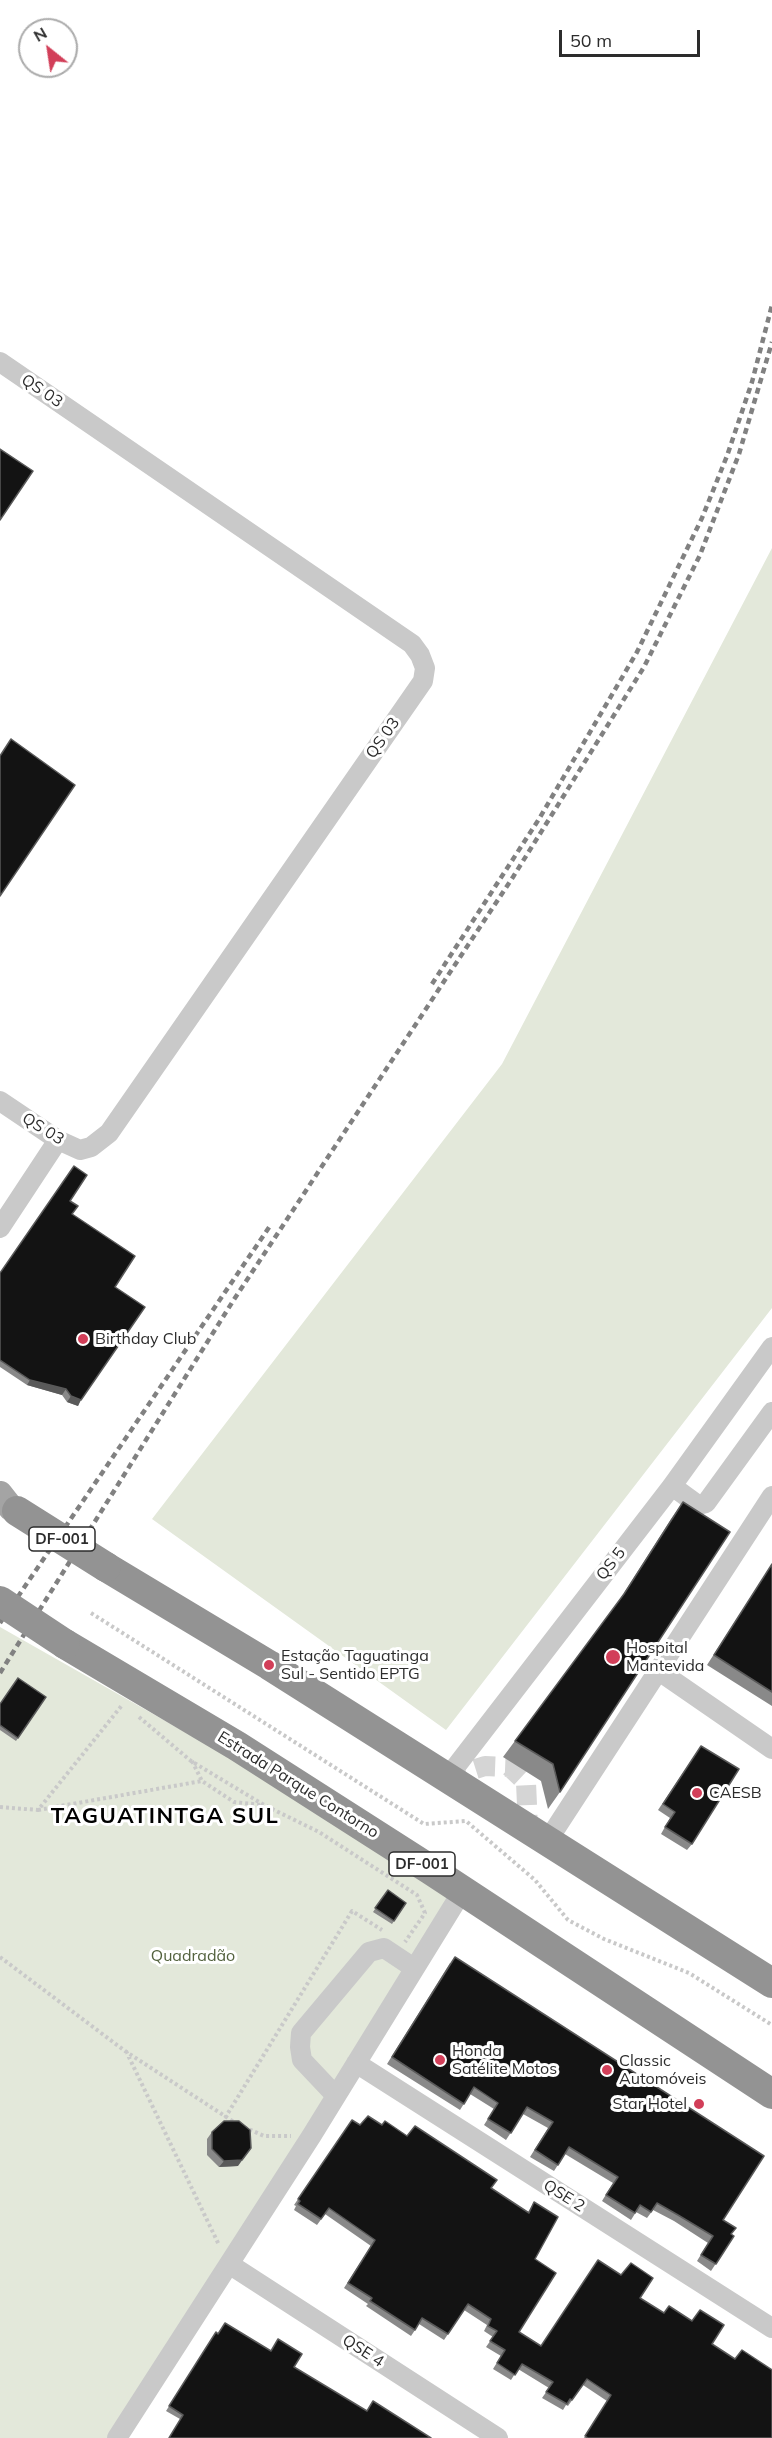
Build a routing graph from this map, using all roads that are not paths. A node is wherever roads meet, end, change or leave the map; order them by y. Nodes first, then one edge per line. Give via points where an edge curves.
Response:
1 (0, 362) edge
2 (0, 1101) edge
3 (58, 1140) junction
4 (0, 1228) edge
5 (772, 1347) edge
6 (772, 1412) edge
7 (672, 1486) junction
8 (772, 1496) edge
9 (7, 1503) edge
10 (0, 1601) edge
11 (659, 1671) junction
12 (772, 1749) edge
13 (447, 1778) junction
14 (548, 1840) junction
15 (463, 1890) junction
16 (414, 1968) junction
17 (769, 1975) edge
18 (356, 2063) junction
19 (772, 2094) edge
20 (336, 2096) junction
21 (229, 2264) junction
22 (772, 2328) edge
23 (117, 2438) edge
24 (498, 2438) edge

1 - 3 street, QS 03 via 412,644 425,668 423,681 109,1133 80,1150
2 - 3 street, QS 03
3 - 4 street
5 - 7 street, QS 5
6 - 7 street via 706,1503 698,1505
7 - 13 street, QS 5
8 - 11 street
9 - 13 highway, DF-001, bridge
10 - 15 highway, Estrada Parque Contorno / DF-001, bridge
11 - 12 street
11 - 14 street
13 - 14 highway, DF-001
14 - 17 highway, DF-001
15 - 16 street
15 - 19 highway, Estrada Parque Contorno / DF-001
16 - 18 street
16 - 20 street via 384,1948 369,1952 301,2033 302,2060
18 - 20 street
18 - 22 street, QSE 2
20 - 21 street
21 - 23 street
21 - 24 street, QSE 4

